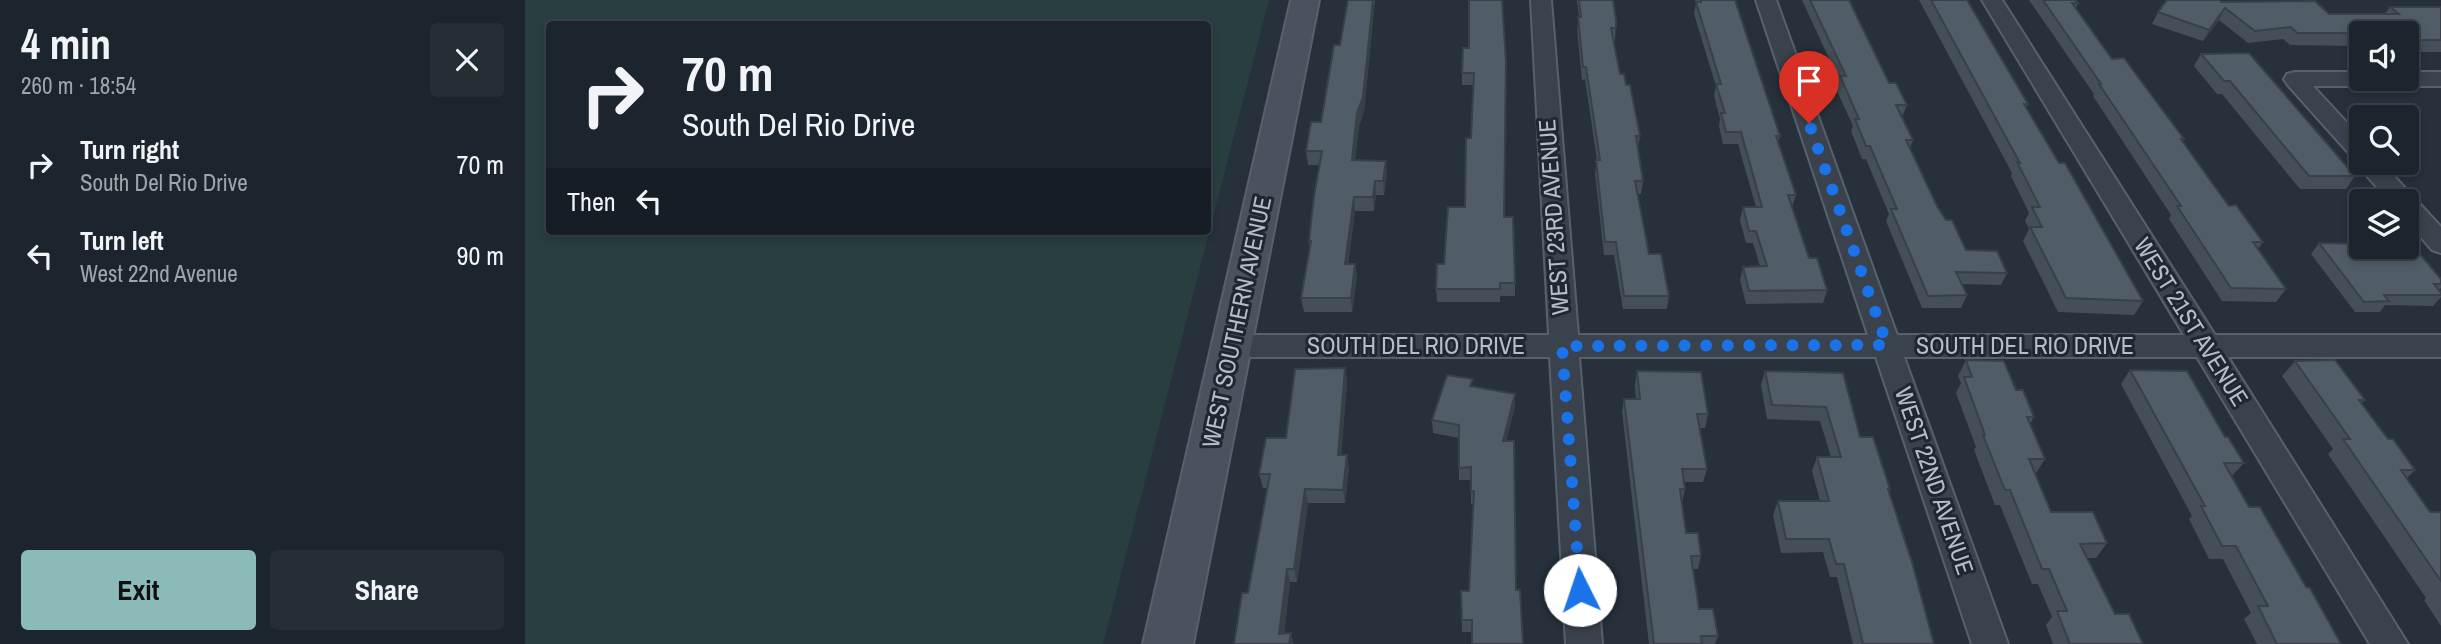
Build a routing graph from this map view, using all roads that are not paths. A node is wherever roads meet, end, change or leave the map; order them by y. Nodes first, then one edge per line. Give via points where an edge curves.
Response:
1 (1305, 0) edge
2 (1541, 0) edge
3 (1766, 0) edge
4 (1992, 0) edge
5 (2441, 79) edge
6 (2349, 140) edge
7 (2380, 175) edge
8 (2392, 189) edge
9 (2419, 219) edge
10 (2441, 244) edge
11 (1887, 345) junction
12 (1231, 346) junction
13 (1562, 346) junction
14 (2441, 346) edge
15 (2206, 348) junction
16 (1168, 644) edge
17 (1584, 644) edge
18 (1990, 644) edge
19 (2390, 644) edge

1 - 12 main road, WEST SOUTHERN AVENUE
2 - 13 street, WEST 23RD AVENUE
3 - 11 street, WEST 22ND AVENUE
4 - 15 street, WEST 21ST AVENUE
5 - 6 street via 2295,79
7 - 8 street
9 - 10 street
11 - 13 street, SOUTH DEL RIO DRIVE
11 - 15 street, SOUTH DEL RIO DRIVE
11 - 18 street, WEST 22ND AVENUE
12 - 13 street, SOUTH DEL RIO DRIVE
12 - 16 main road, WEST SOUTHERN AVENUE
13 - 17 street, WEST 23RD AVENUE
14 - 15 street, SOUTH DEL RIO DRIVE
15 - 19 street, WEST 21ST AVENUE

